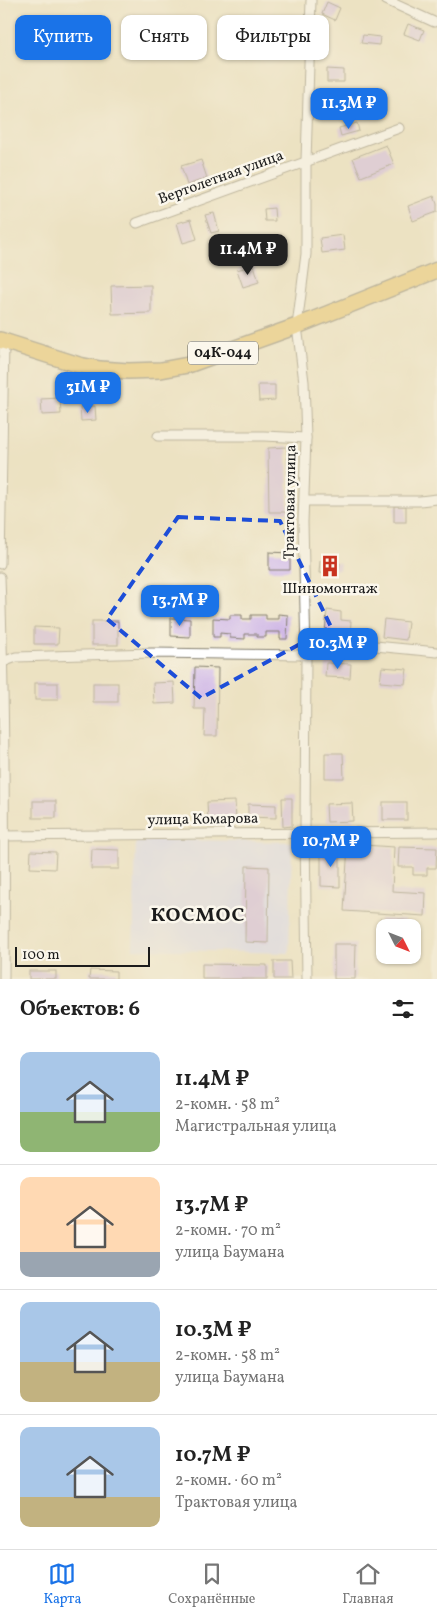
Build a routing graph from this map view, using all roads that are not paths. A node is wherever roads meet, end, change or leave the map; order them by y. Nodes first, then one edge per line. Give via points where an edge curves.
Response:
1 (311, 0) edge
2 (386, 0) edge
3 (434, 22) dead end
4 (399, 128) dead end
5 (306, 161) junction
6 (137, 223) dead end
7 (437, 270) edge
8 (296, 326) junction
9 (2, 341) edge
10 (158, 436) dead end
11 (306, 438) junction
12 (437, 499) edge
13 (305, 501) junction
14 (0, 564) edge
15 (0, 577) edge
16 (437, 652) edge
17 (306, 655) junction
18 (2, 663) edge
19 (437, 832) edge
20 (306, 833) junction
21 (3, 836) edge
22 (4, 979) edge
23 (308, 979) edge

1 - 5 street, Трактовая улица
2 - 3 street
4 - 5 street, Вертолетная улица
5 - 6 street, Вертолетная улица
5 - 8 street, Трактовая улица via 306,254
7 - 8 main road, 04К-044
8 - 9 main road, 04К-044 via 188,365 161,370 100,369
8 - 11 street, Трактовая улица via 304,382
9 - 14 street
10 - 11 street
11 - 13 street, Трактовая улица
12 - 13 street
13 - 17 street, Трактовая улица
15 - 18 street
16 - 17 street via 324,641
17 - 18 street via 142,653 16,657
17 - 20 street, Трактовая улица
18 - 21 street
19 - 20 street, улица Комарова
20 - 21 street, улица Комарова
20 - 23 street, Трактовая улица
21 - 22 street

